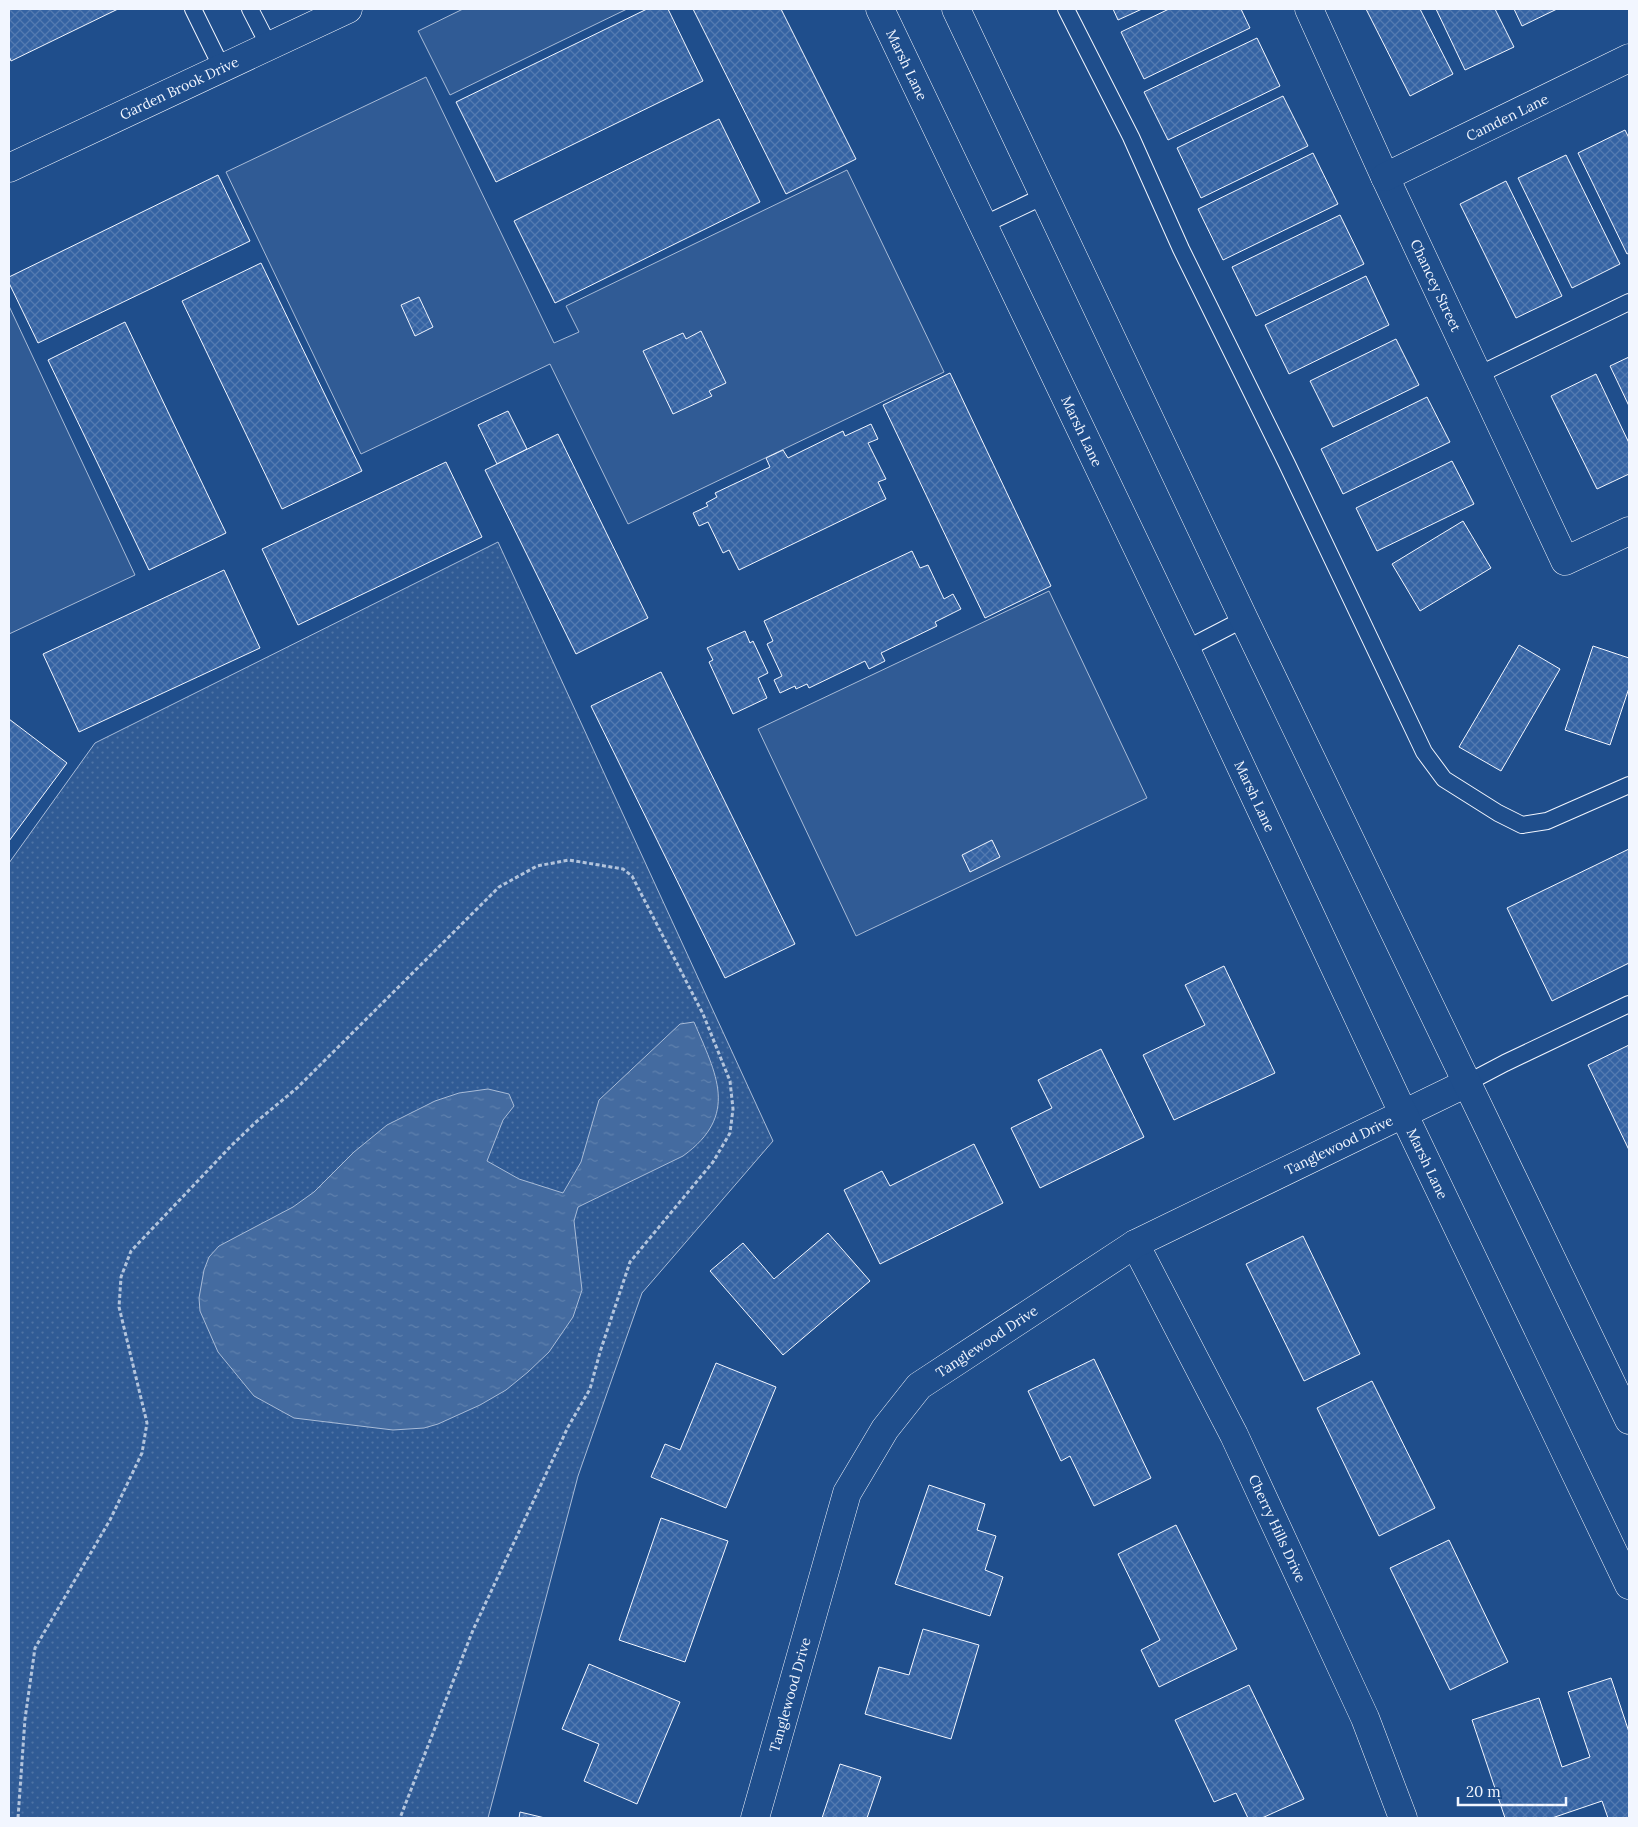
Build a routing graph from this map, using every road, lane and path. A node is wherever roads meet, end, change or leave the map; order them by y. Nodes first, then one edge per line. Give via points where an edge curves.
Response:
1 (193, 9) edge
2 (250, 9) edge
3 (348, 9) edge
4 (880, 9) edge
5 (956, 9) edge
6 (1066, 9) edge
7 (1309, 9) edge
8 (269, 46) junction
9 (1629, 58) edge
10 (222, 68) junction
11 (9, 168) edge
12 (1385, 178) junction
13 (1044, 196) junction
14 (983, 225) junction
15 (1629, 302) edge
16 (1478, 375) junction
17 (1629, 530) edge
18 (1244, 619) junction
19 (1186, 649) junction
20 (1629, 785) edge
21 (1629, 1004) edge
22 (1467, 1082) junction
23 (1403, 1113) junction
24 (1136, 1244) junction
25 (1629, 1420) edge
26 (1629, 1586) edge
27 (18, 1818) edge
28 (400, 1818) edge
29 (756, 1818) edge
30 (1403, 1818) edge

1 - 10 lane
2 - 8 lane
3 - 8 main road, Garden Brook Drive
4 - 14 main road, Marsh Lane
5 - 13 main road
6 - 20 lane via 1131,137 1181,248 1424,752 1444,780 1522,824 1547,821
7 - 12 main road, Chancey Street
8 - 10 main road, Garden Brook Drive
9 - 12 main road, Camden Lane
10 - 11 main road, Garden Brook Drive
12 - 16 main road, Chancey Street
13 - 14 lane
13 - 18 main road
14 - 19 main road, Marsh Lane
15 - 16 lane
16 - 17 main road, Chancey Street via 1565,562
18 - 19 lane
18 - 22 main road
19 - 23 main road, Marsh Lane
21 - 22 lane
22 - 23 main road, Tanglewood Drive
22 - 25 main road
23 - 24 main road, Tanglewood Drive
23 - 26 main road, Marsh Lane
24 - 29 main road, Tanglewood Drive via 919,1386 884,1429 847,1493
24 - 30 main road, Cherry Hills Drive via 1234,1435 1365,1718
27 - 28 path via 25,1719 36,1648 110,1520 144,1443 147,1423 119,1307 122,1277 131,1251 232,1145 297,1088 499,887 538,866 569,860 623,869 632,876 703,1014 730,1081 733,1109 730,1133 713,1162 630,1262 590,1389 568,1427 474,1630

